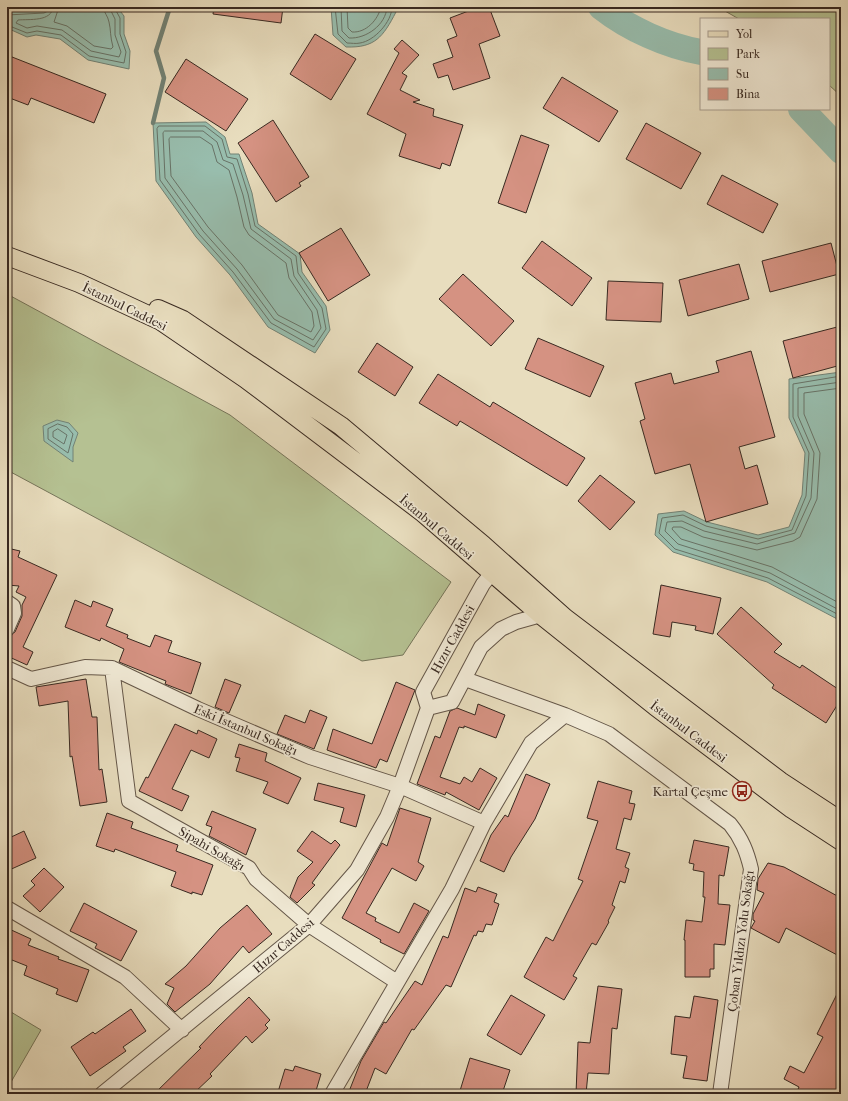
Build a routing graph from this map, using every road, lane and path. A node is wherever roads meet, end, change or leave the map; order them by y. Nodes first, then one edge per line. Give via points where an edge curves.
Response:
1 (7, 248) edge
2 (7, 256) edge
3 (182, 327) junction
4 (497, 568) junction
5 (7, 602) edge
6 (541, 615) junction
7 (7, 629) edge
8 (7, 668) edge
9 (112, 668) junction
10 (465, 679) junction
11 (428, 708) junction
12 (565, 715) junction
13 (400, 786) junction
14 (841, 821) edge
15 (484, 823) junction
16 (841, 841) edge
17 (7, 908) edge
18 (309, 925) junction
19 (398, 982) junction
20 (182, 1030) junction
21 (102, 1094) edge
22 (332, 1094) edge
23 (720, 1094) edge

1 - 3 main road, İstanbul Caddesi via 80,273
2 - 3 main road, İstanbul Caddesi via 115,299 161,321
3 - 4 main road, İstanbul Caddesi via 341,426
4 - 6 main road, İstanbul Caddesi
4 - 11 street, Hızır Caddesi via 483,584 423,692
4 - 14 main road, İstanbul Caddesi via 780,782
5 - 7 street via 13,606 14,613
6 - 10 street via 516,622 501,630 481,647
6 - 16 main road, İstanbul Caddesi via 655,706 792,809
8 - 9 street, Eski İstanbul Sokağı via 31,679 85,667
9 - 13 street, Eski İstanbul Sokağı via 198,709 310,757
9 - 18 street, Sipahi Sokağı via 129,801 249,868 256,879
10 - 11 street via 452,702
10 - 12 street, Çoban Yıldızı Yolu Sokağı
11 - 13 street, Hızır Caddesi
12 - 15 street via 531,743
12 - 23 street, Çoban Yıldızı Yolu Sokağı via 609,734 730,824 747,851 751,869
13 - 15 street, Eski İstanbul Sokağı
13 - 18 street, Hızır Caddesi via 387,817 357,870
15 - 19 street via 452,889
17 - 20 street via 125,977
18 - 19 street, Sipahi Sokağı
18 - 20 street, Hızır Caddesi
19 - 22 street
20 - 21 street, Hızır Caddesi

